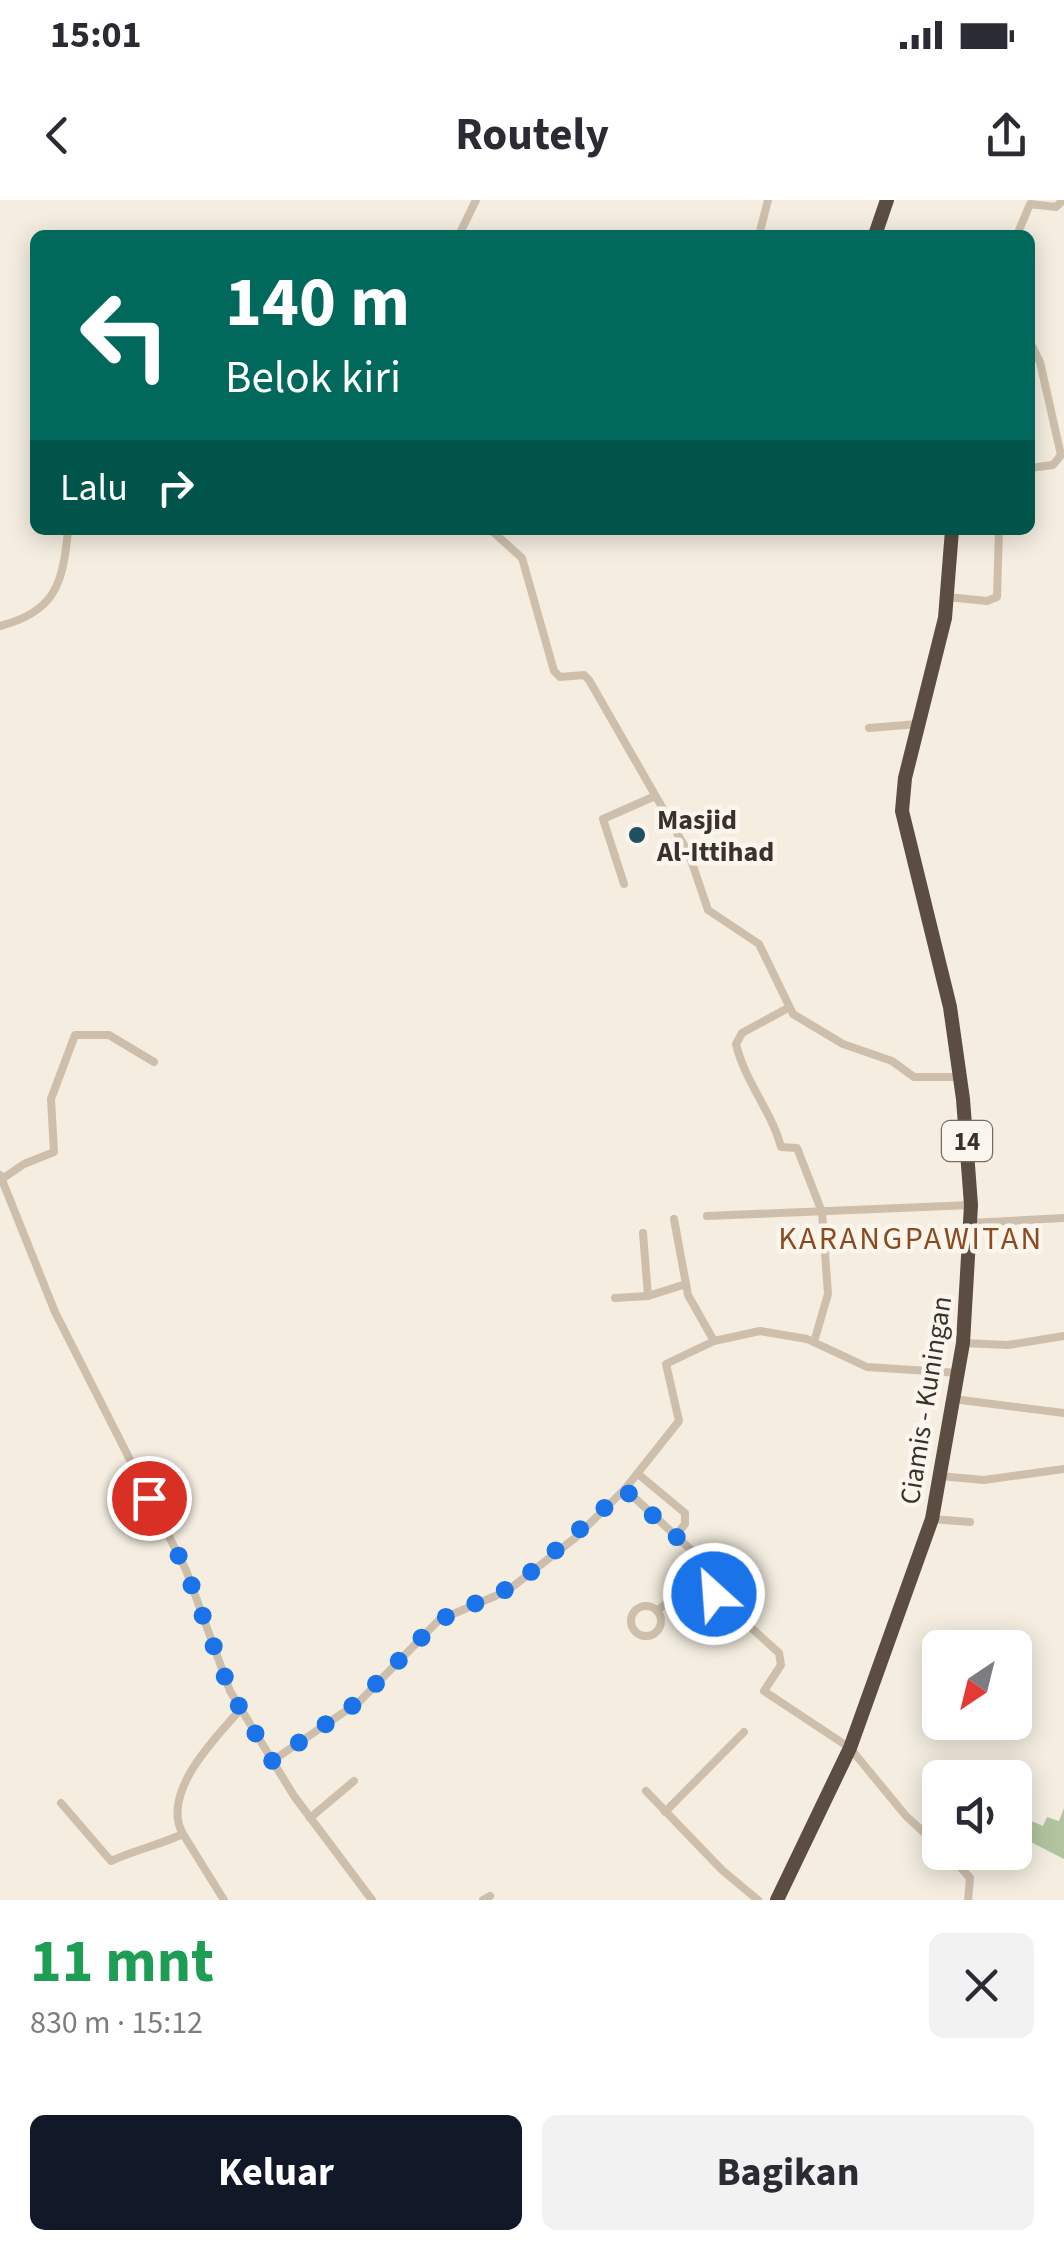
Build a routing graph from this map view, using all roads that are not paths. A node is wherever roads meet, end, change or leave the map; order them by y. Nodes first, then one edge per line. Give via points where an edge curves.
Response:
1 (476, 200) edge
2 (768, 200) edge
3 (887, 200) edge
4 (1064, 200) edge
5 (461, 230) edge
6 (759, 230) edge
7 (878, 230) edge
8 (1019, 230) edge
9 (1035, 352) edge
10 (1035, 467) edge
11 (67, 535) edge
12 (497, 535) edge
13 (952, 535) edge
14 (1000, 535) edge
15 (947, 597) junction
16 (0, 626) edge
17 (922, 723) junction
18 (869, 728) dead end
19 (653, 798) junction
20 (624, 884) dead end
21 (788, 1008) junction
22 (154, 1062) dead end
23 (960, 1077) junction
24 (1, 1178) edge
25 (971, 1206) junction
26 (822, 1212) junction
27 (707, 1216) dead end
28 (674, 1218) dead end
29 (1064, 1218) edge
30 (970, 1223) junction
31 (643, 1233) dead end
32 (686, 1284) junction
33 (648, 1296) junction
34 (615, 1298) dead end
35 (1064, 1336) edge
36 (714, 1341) junction
37 (814, 1342) junction
38 (964, 1343) junction
39 (958, 1373) junction
40 (953, 1399) junction
41 (1064, 1413) edge
42 (1064, 1469) edge
43 (638, 1474) junction
44 (939, 1476) junction
45 (625, 1490) junction
46 (932, 1519) junction
47 (970, 1522) dead end
48 (676, 1536) junction
49 (716, 1574) junction
50 (658, 1610) junction
51 (240, 1710) junction
52 (744, 1732) dead end
53 (850, 1748) junction
54 (272, 1761) junction
55 (354, 1781) dead end
56 (646, 1791) dead end
57 (61, 1803) dead end
58 (665, 1812) junction
59 (310, 1818) junction
60 (922, 1831) edge
61 (183, 1834) junction
62 (963, 1870) edge
63 (224, 1900) edge
64 (372, 1900) edge
65 (758, 1900) edge
66 (777, 1900) edge
67 (968, 1900) edge

1 - 5 street
2 - 6 street
3 - 7 highway
4 - 8 street via 1056,206 1030,204
9 - 10 street via 1060,455 1053,465
11 - 16 street via 52,596 38,612
12 - 19 street via 522,558 554,670 560,677 586,677
13 - 15 highway, Ciamis - Kuningan / 14
14 - 15 street via 996,597
15 - 17 highway, Ciamis - Kuningan / 14
17 - 18 street
17 - 23 highway, Ciamis - Kuningan / 14 via 902,818 950,1007
19 - 20 street via 603,819
19 - 21 street via 689,854 708,910 759,944
21 - 23 street via 822,1034 892,1061 914,1077
21 - 26 street via 742,1033 736,1044 781,1146 797,1148
22 - 24 street via 109,1035 77,1034 51,1099 54,1152
23 - 25 highway, Ciamis - Kuningan / 14
24 - 51 street via 55,1312 186,1570 208,1641
25 - 26 street
25 - 30 highway, Ciamis - Kuningan / 14
26 - 27 street
26 - 37 street via 828,1294
28 - 32 street
29 - 30 street
30 - 38 highway, Ciamis - Kuningan / 14
31 - 33 street
32 - 33 street
32 - 36 street
33 - 34 street
35 - 38 street via 1008,1345
36 - 37 street via 760,1331
36 - 43 street via 666,1364 680,1421
37 - 39 street via 867,1366
38 - 39 highway, Ciamis - Kuningan / 14
39 - 40 highway, Ciamis - Kuningan / 14
40 - 41 street
40 - 44 highway, Ciamis - Kuningan / 14
42 - 44 street via 990,1480
43 - 45 street
43 - 48 street via 685,1513
44 - 46 highway, Ciamis - Kuningan / 14
45 - 48 street
45 - 54 street via 516,1585 439,1620 358,1702
46 - 47 street
46 - 53 highway, Ciamis - Kuningan / 14
48 - 49 street
49 - 50 street via 694,1596 678,1594
49 - 53 street via 716,1596 781,1656 764,1691
50 - 50 street via 648,1604 628,1622 644,1638 662,1624
51 - 54 street
51 - 61 street via 198,1759 179,1796 174,1815
52 - 58 street
53 - 60 street
53 - 66 highway, Ciamis - Kuningan / 14
54 - 59 street
55 - 59 street
56 - 58 street
57 - 61 street via 111,1861
58 - 65 street
59 - 64 street
61 - 63 street
62 - 67 street via 970,1878

